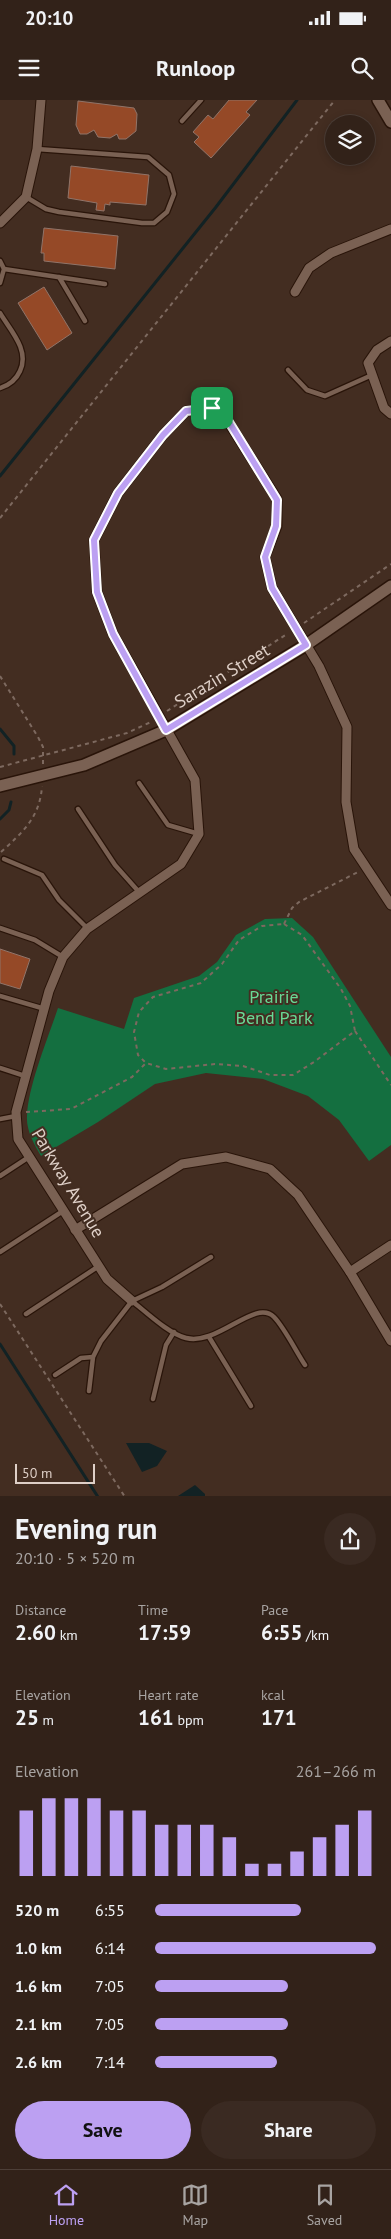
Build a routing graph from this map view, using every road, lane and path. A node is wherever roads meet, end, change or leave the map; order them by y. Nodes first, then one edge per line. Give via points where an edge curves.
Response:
1 (40, 100) edge
2 (201, 100) edge
3 (335, 100) edge
4 (378, 100) edge
5 (182, 121) dead end
6 (391, 122) edge
7 (37, 149) junction
8 (26, 197) junction
9 (0, 222) edge
10 (391, 229) edge
11 (0, 262) edge
12 (4, 269) junction
13 (59, 277) junction
14 (0, 283) edge
15 (105, 284) dead end
16 (295, 292) dead end
17 (0, 313) edge
18 (85, 321) dead end
19 (391, 341) edge
20 (288, 370) dead end
21 (372, 375) junction
22 (0, 388) edge
23 (391, 414) edge
24 (0, 518) edge
25 (391, 564) edge
26 (391, 586) edge
27 (296, 628) junction
28 (306, 645) junction
29 (0, 676) edge
30 (159, 717) junction
31 (166, 730) junction
32 (44, 755) junction
33 (0, 767) edge
34 (42, 776) junction
35 (139, 784) dead end
36 (0, 786) edge
37 (78, 809) dead end
38 (199, 834) junction
39 (0, 853) edge
40 (4, 860) dead end
41 (367, 868) junction
42 (140, 894) junction
43 (391, 905) edge
44 (284, 924) junction
45 (0, 928) edge
46 (87, 929) junction
47 (63, 958) junction
48 (0, 996) edge
49 (45, 1009) junction
50 (355, 1031) junction
51 (146, 1063) junction
52 (0, 1068) edge
53 (26, 1077) junction
54 (391, 1085) edge
55 (16, 1114) junction
56 (0, 1119) edge
57 (29, 1157) junction
58 (0, 1176) edge
59 (63, 1211) junction
60 (75, 1230) junction
61 (391, 1245) edge
62 (0, 1252) edge
63 (211, 1257) dead end
64 (99, 1266) junction
65 (350, 1272) junction
66 (132, 1302) junction
67 (0, 1304) edge
68 (26, 1314) dead end
69 (174, 1332) junction
70 (208, 1337) junction
71 (391, 1341) edge
72 (93, 1357) junction
73 (305, 1366) dead end
74 (55, 1375) dead end
75 (89, 1391) dead end
76 (153, 1399) dead end
77 (251, 1406) dead end
78 (125, 1496) edge

1 - 7 street
2 - 5 lane
3 - 24 path
4 - 6 street
7 - 8 street
7 - 8 lane via 148,157 169,174 174,194 167,212 154,223 59,212 46,209
8 - 9 street
10 - 16 street via 331,252 310,268
11 - 12 lane
12 - 13 lane
12 - 14 lane
13 - 15 lane
13 - 18 lane
17 - 22 lane via 20,346 24,362 16,380
19 - 21 street via 377,350 368,363
20 - 21 lane via 307,390 325,396
21 - 23 street via 384,408
25 - 27 path
26 - 28 street, Sarazin Street
27 - 28 street
27 - 30 path
27 - 30 street via 272,588 265,557 276,526 277,500 229,422 212,408 186,411 118,493 94,540 97,592 113,634
28 - 31 street, Sarazin Street
28 - 41 street via 347,727 346,802 354,849
29 - 32 path via 38,737
30 - 31 street
30 - 32 path via 127,733
31 - 34 street, Sarazin Street via 84,765
31 - 38 street via 194,780
32 - 33 path
32 - 34 path
34 - 36 street, Sarazin Street
34 - 39 path via 41,800 28,826
35 - 38 lane via 168,824
37 - 42 lane via 115,865
38 - 42 street, Parkway Avenue via 181,864
40 - 46 lane via 42,875 59,900
41 - 43 street
41 - 44 path via 299,902
42 - 46 street, Parkway Avenue
44 - 50 path via 302,935 341,989 350,1006
44 - 51 path via 262,926 239,940 222,964 201,983 153,997 139,1012 134,1032 138,1055
45 - 47 lane via 35,940
46 - 47 street, Parkway Avenue
47 - 49 street, Parkway Avenue
48 - 49 lane
49 - 53 street, Parkway Avenue
50 - 51 path via 293,1074 270,1075 243,1066 215,1064 166,1069
50 - 54 path
51 - 55 path via 132,1077 71,1109
52 - 53 lane
53 - 55 street, Parkway Avenue
55 - 56 lane
55 - 57 street, Parkway Avenue via 18,1139
57 - 58 lane
57 - 59 street, Parkway Avenue
59 - 60 street, Parkway Avenue
59 - 62 lane
60 - 64 street, Parkway Avenue
60 - 65 street via 182,1164 226,1157 270,1169 298,1195
61 - 65 street
63 - 66 lane
64 - 66 street, Parkway Avenue via 107,1279
64 - 68 lane
65 - 71 street
66 - 69 lane
66 - 72 lane
67 - 78 path
69 - 70 lane via 194,1340
69 - 76 lane via 166,1345
70 - 73 lane via 262,1312 273,1316
70 - 77 lane
72 - 74 lane via 81,1358
72 - 75 lane

